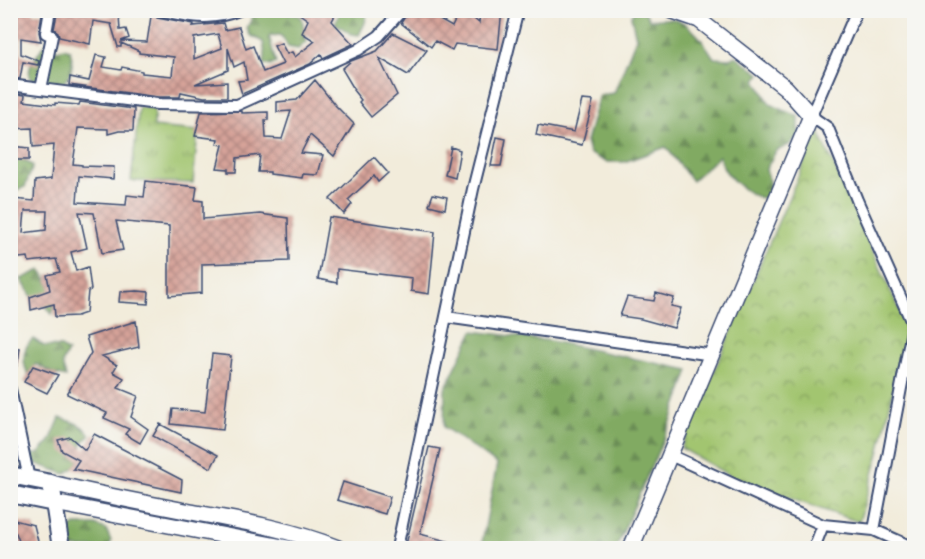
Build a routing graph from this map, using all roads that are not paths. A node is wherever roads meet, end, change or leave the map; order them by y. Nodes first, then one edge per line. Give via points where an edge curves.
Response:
1 (50, 10) edge
2 (159, 10) edge
3 (239, 10) edge
4 (402, 10) edge
5 (518, 10) edge
6 (670, 10) edge
7 (857, 10) edge
8 (700, 15) edge
9 (10, 85) edge
10 (41, 89) junction
11 (811, 116) junction
12 (446, 317) junction
13 (913, 337) edge
14 (706, 354) dead end
15 (10, 389) edge
16 (670, 455) junction
17 (10, 475) edge
18 (29, 480) junction
19 (51, 483) junction
20 (10, 494) edge
21 (54, 503) junction
22 (823, 525) junction
23 (874, 531) junction
24 (310, 543) edge
25 (915, 548) edge
26 (60, 549) edge
27 (288, 549) edge
28 (338, 549) edge
29 (397, 549) edge
30 (631, 549) edge
31 (814, 549) edge

1 - 10 street via 46,33 52,36
2 - 3 street via 194,17 222,17
4 - 10 street via 379,36 358,50 237,105 157,104
5 - 12 street
6 - 8 street
7 - 11 street
8 - 11 street via 786,88
9 - 10 street
11 - 13 street via 828,128 913,325
11 - 16 street
12 - 14 street
12 - 29 street
13 - 23 street
15 - 18 street
16 - 22 street
16 - 30 street
17 - 18 main road
18 - 19 main road
19 - 21 main road
19 - 24 street via 255,524
20 - 21 main road
21 - 26 main road
21 - 27 street
22 - 23 street
22 - 31 street
23 - 25 street
24 - 28 street

